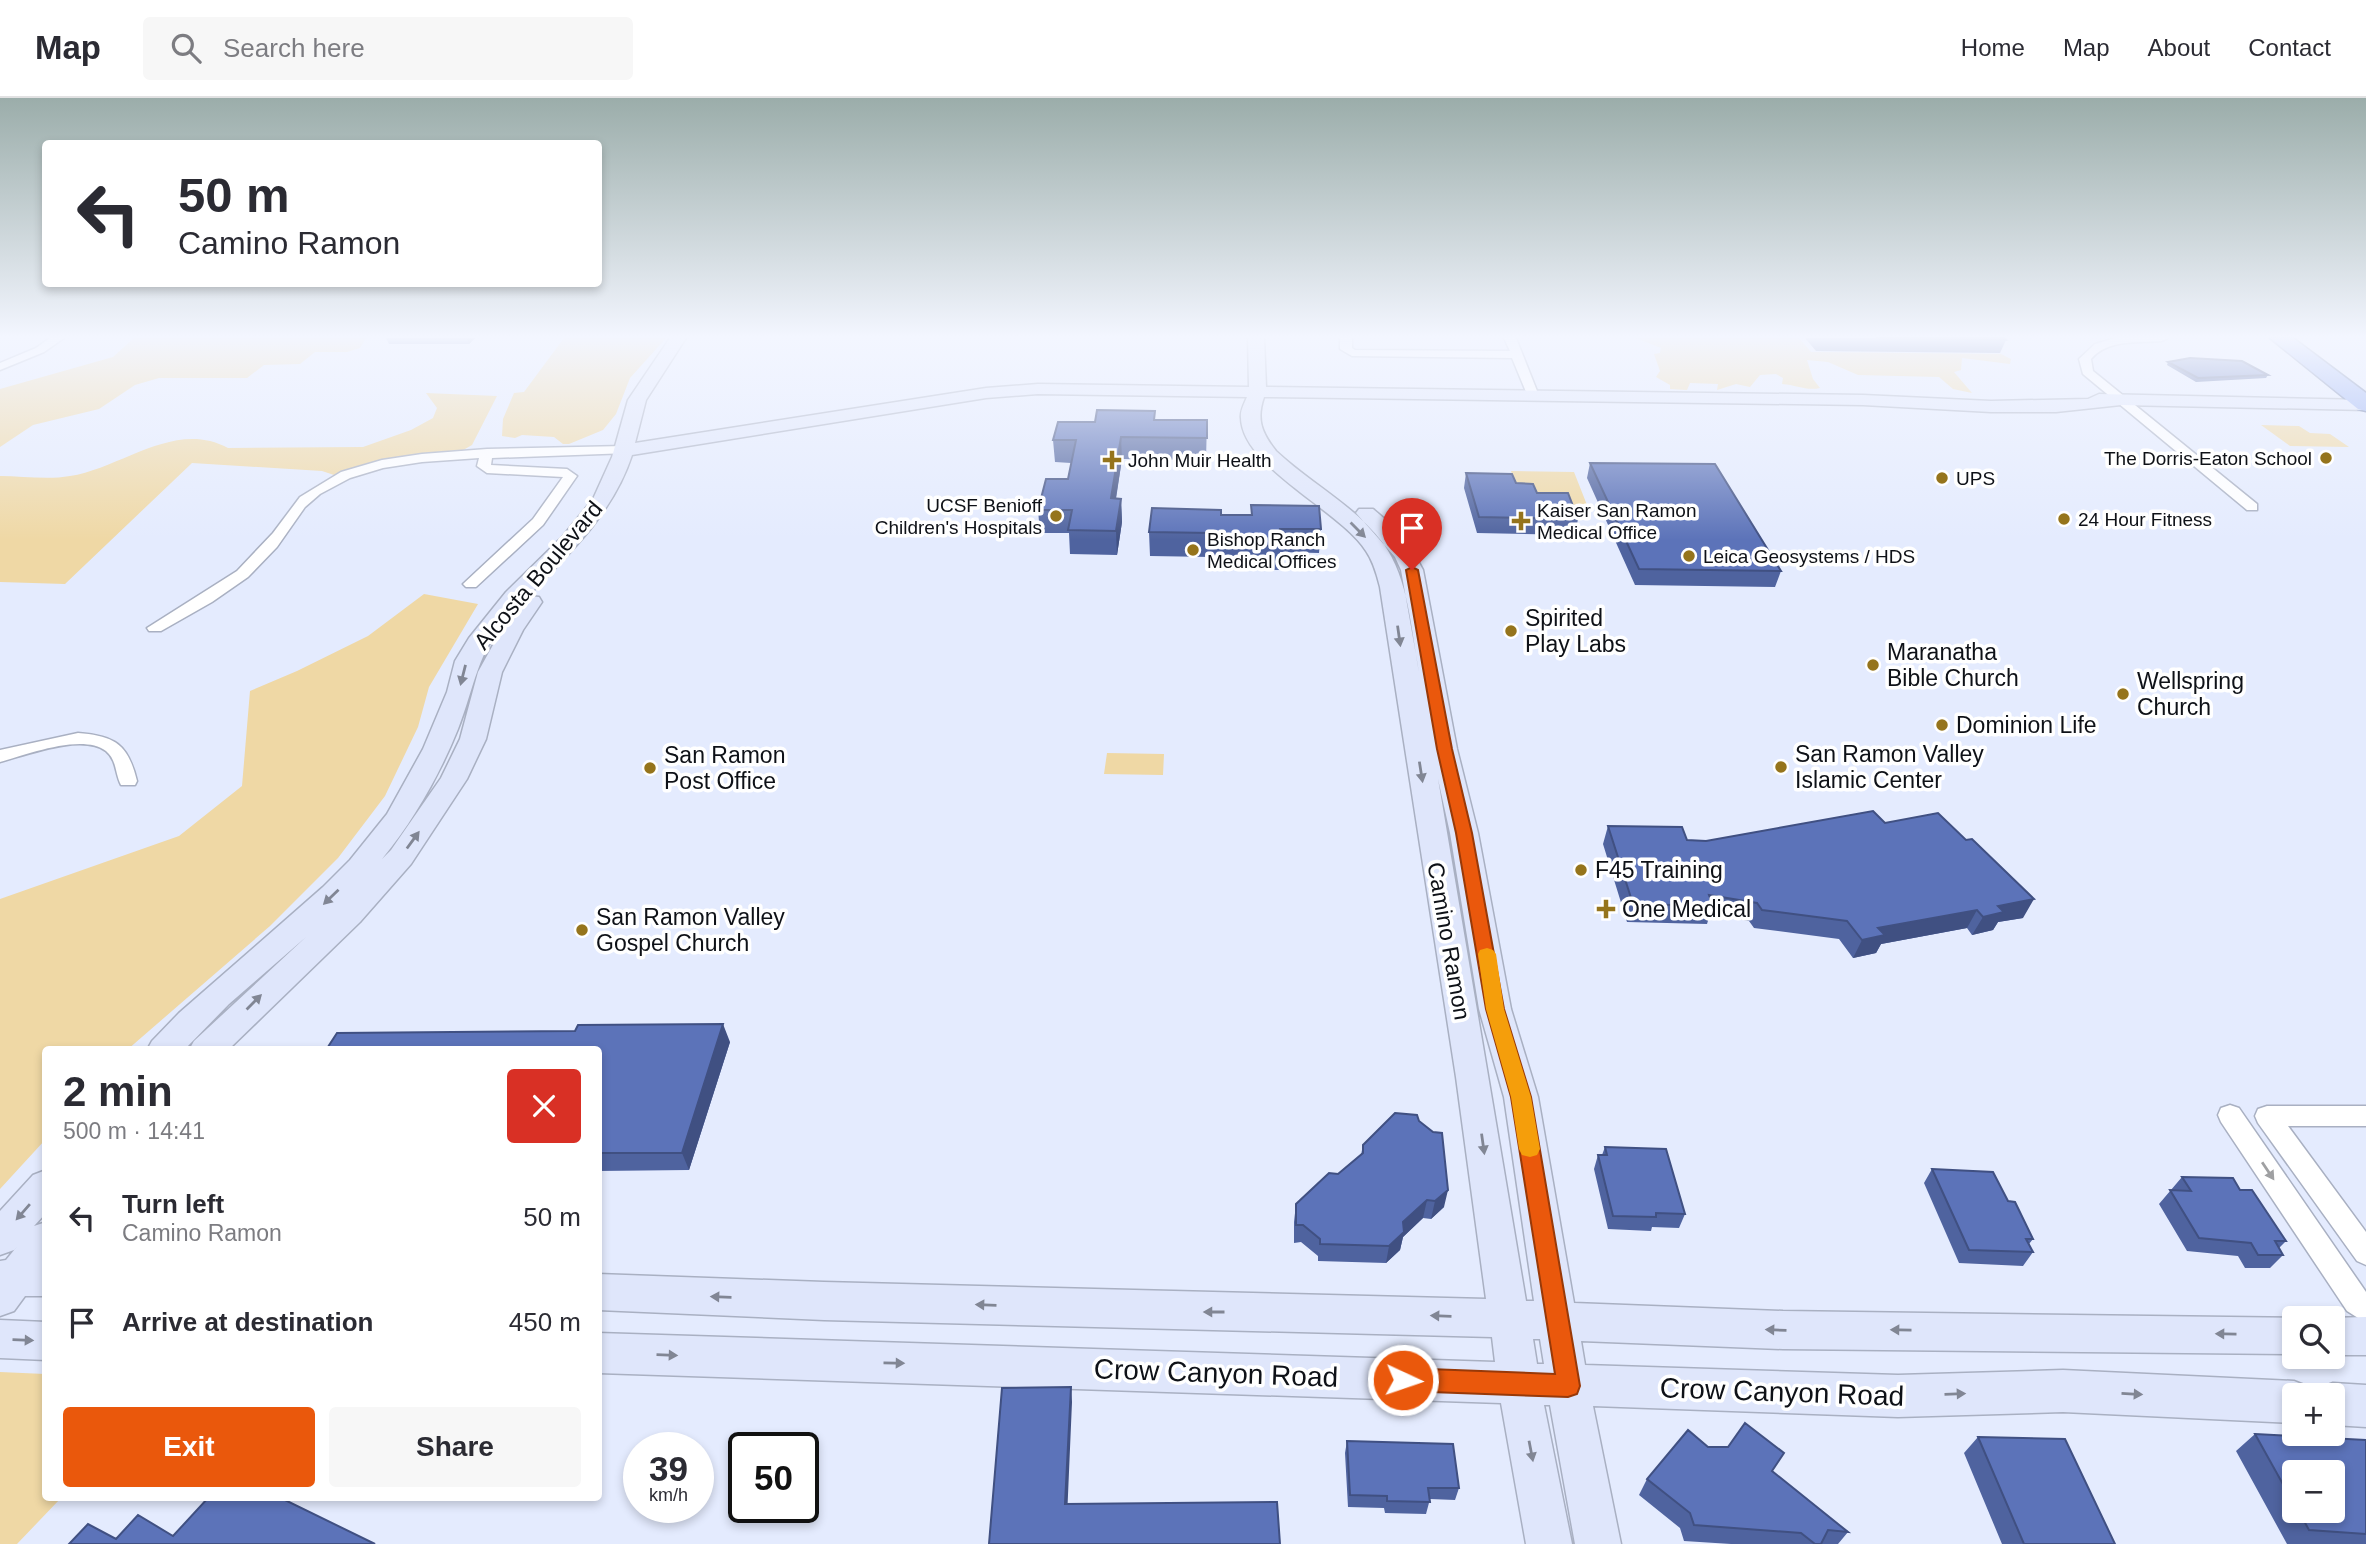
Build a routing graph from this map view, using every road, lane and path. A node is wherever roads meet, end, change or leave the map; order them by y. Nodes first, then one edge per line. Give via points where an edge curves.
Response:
1 (636, 405) edge
2 (653, 405) edge
3 (892, 405) edge
4 (1250, 405) edge
5 (1268, 405) edge
6 (2126, 405) edge
7 (640, 441) junction
8 (487, 453) junction
9 (2252, 507) dead end
10 (471, 584) dead end
11 (155, 628) dead end
12 (0, 756) edge
13 (128, 780) dead end
14 (168, 1046) edge
15 (210, 1046) edge
16 (2230, 1115) dead end
17 (2366, 1115) edge
18 (42, 1191) edge
19 (0, 1238) edge
20 (42, 1245) edge
21 (2366, 1253) edge
22 (15, 1283) edge
23 (602, 1292) edge
24 (2366, 1310) edge
25 (1509, 1318) junction
26 (1559, 1321) junction
27 (2282, 1335) edge
28 (2345, 1336) edge
29 (2366, 1336) edge
30 (0, 1339) edge
31 (42, 1341) edge
32 (602, 1353) edge
33 (1519, 1384) junction
34 (1568, 1386) junction
35 (2282, 1401) edge
36 (2345, 1405) edge
37 (2366, 1406) edge
38 (1549, 1544) edge
39 (1598, 1544) edge

1 - 7 main road, Alcosta Boulevard via 627,428
2 - 7 main road, Alcosta Boulevard
3 - 7 main road via 714,437
4 -> 25 main road, Camino Ramon via 1250,423 1281,466 1355,525 1374,547 1395,601
5 - 26 main road, Camino Ramon via 1272,424 1296,458 1382,527 1412,570 1495,1009 1521,1097
6 - 9 street
7 - 8 street via 592,453
7 -> 14 main road, Alcosta Boulevard via 596,509 486,631 466,662 429,765 384,838 333,896
15 -> 7 main road, Alcosta Boulevard via 349,914 409,845 454,779 473,739 490,672 511,630 531,601 614,514 630,485
8 - 10 street via 487,469 570,476 555,504 524,540
8 - 11 street via 389,463 330,482 303,500 281,533 242,574
12 - 13 street via 85,738 112,745 126,761
16 -> 24 street
17 - 21 street via 2267,1116
18 -> 19 main road
20 - 22 main road
25 -> 23 main road
25 - 26 main road
25 - 33 main road, Camino Ramon
27 -> 26 main road via 1783,1330
26 - 34 main road, Camino Ramon
28 - 29 main road
30 -> 31 main road
32 -> 33 main road, Crow Canyon Road
33 - 34 main road, Crow Canyon Road
33 -> 38 main road, Camino Ramon
34 -> 35 main road, Crow Canyon Road via 1898,1396 2063,1391
34 - 39 main road, Camino Ramon
36 - 37 main road

